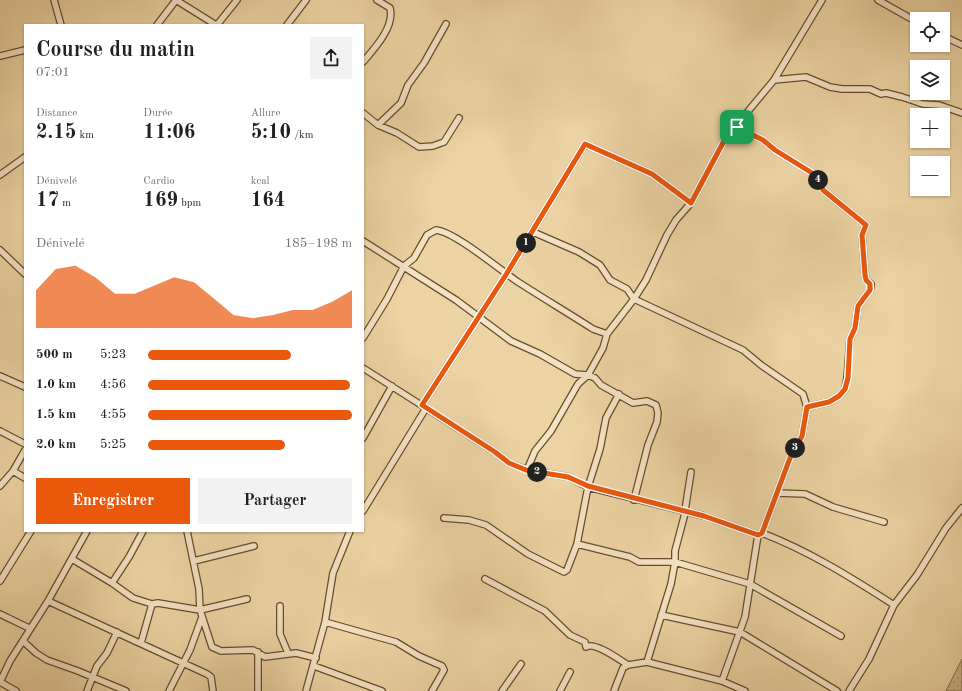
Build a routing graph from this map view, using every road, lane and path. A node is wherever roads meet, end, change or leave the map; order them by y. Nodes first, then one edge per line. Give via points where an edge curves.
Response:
1 (54, 0) edge
2 (176, 0) edge
3 (237, 0) edge
4 (306, 0) edge
5 (377, 0) edge
6 (822, 0) edge
7 (878, 0) edge
8 (910, 18) edge
9 (61, 24) edge
10 (158, 24) edge
11 (215, 24) edge
12 (218, 24) edge
13 (288, 24) edge
14 (446, 24) dead end
15 (950, 39) edge
16 (962, 45) edge
17 (24, 50) edge
18 (0, 56) edge
19 (364, 61) edge
20 (774, 80) junction
21 (962, 113) edge
22 (364, 114) edge
23 (459, 118) dead end
24 (378, 125) junction
25 (737, 127) junction
26 (24, 158) edge
27 (0, 175) edge
28 (691, 203) junction
29 (532, 232) junction
30 (364, 243) edge
31 (0, 250) edge
32 (404, 266) junction
33 (24, 273) edge
34 (507, 273) junction
35 (634, 299) junction
36 (477, 317) junction
37 (607, 334) junction
38 (364, 336) edge
39 (364, 369) edge
40 (588, 375) junction
41 (0, 376) edge
42 (392, 386) junction
43 (24, 387) edge
44 (619, 394) junction
45 (424, 406) junction
46 (807, 407) junction
47 (0, 431) edge
48 (364, 436) edge
49 (24, 443) edge
50 (24, 452) edge
51 (526, 470) junction
52 (13, 471) junction
53 (691, 472) dead end
54 (24, 477) edge
55 (0, 486) edge
56 (588, 486) junction
57 (778, 493) junction
58 (634, 500) junction
59 (962, 508) edge
60 (364, 509) edge
61 (685, 512) junction
62 (444, 518) dead end
63 (884, 522) dead end
64 (30, 532) edge
65 (86, 532) edge
66 (142, 532) edge
67 (187, 532) edge
68 (350, 532) edge
69 (760, 534) junction
70 (578, 544) junction
71 (254, 546) dead end
72 (72, 559) junction
73 (194, 561) junction
74 (675, 562) junction
75 (485, 579) dead end
76 (0, 581) edge
77 (112, 583) junction
78 (750, 584) junction
79 (247, 599) dead end
80 (48, 601) junction
81 (152, 604) junction
82 (894, 605) junction
83 (280, 606) dead end
84 (200, 610) junction
85 (0, 614) edge
86 (661, 615) junction
87 (202, 617) junction
88 (325, 622) junction
89 (29, 628) junction
90 (117, 632) junction
91 (740, 632) junction
92 (841, 636) dead end
93 (23, 641) junction
94 (141, 643) junction
95 (258, 652) junction
96 (288, 653) junction
97 (316, 658) junction
98 (183, 662) junction
99 (647, 662) junction
100 (521, 664) dead end
101 (628, 665) junction
102 (314, 666) junction
103 (570, 672) dead end
104 (94, 678) junction
105 (722, 681) junction
106 (0, 682) edge
107 (16, 691) edge
108 (88, 691) edge
109 (126, 691) edge
110 (169, 691) edge
111 (213, 691) edge
112 (258, 691) edge
113 (306, 691) edge
114 (382, 691) edge
115 (432, 691) edge
116 (502, 691) edge
117 (560, 691) edge
118 (614, 691) edge
119 (745, 691) edge
120 (837, 691) edge
121 (850, 691) edge

1 - 9 street
2 - 10 street
2 - 11 street
3 - 12 street
4 - 13 street
5 - 19 street via 390,8 390,18 386,31
6 - 20 street
7 - 8 street
14 - 24 street via 408,85 401,103
15 - 16 street
17 - 18 street
20 - 21 street via 806,77 830,87 870,89 881,94 886,93 922,104 939,105
20 - 25 street
22 - 24 street
23 - 24 street via 448,138 433,146 419,147
25 - 28 street via 725,139
25 - 46 street via 763,140 812,173 821,183 823,190 866,225 862,235 865,275 870,290 858,306 855,328 850,339 847,383 839,396 829,402
26 - 27 street
28 - 29 street via 652,174 585,144
28 - 35 street via 676,220
29 - 34 street
29 - 35 street via 579,252 600,265 610,280 627,289
30 - 32 street
31 - 33 street
32 - 34 street via 414,258 427,235 436,230 445,232
32 - 36 street
32 - 38 street
34 - 36 street
34 - 37 street via 593,329
35 - 37 street
35 - 46 street via 743,350 803,394
36 - 40 street via 511,340 576,374
36 - 45 street
37 - 40 street via 603,348
39 - 42 street
40 - 44 street
40 - 51 street via 578,384 552,431 535,451
41 - 43 street
42 - 45 street
42 - 48 street
44 - 56 street via 606,418 600,449
44 - 58 street via 633,403 652,402 658,410 657,422 648,445
45 - 51 street via 509,463
45 - 60 street
46 - 57 street via 802,436 790,458
47 - 49 street
50 - 52 street
51 - 56 street via 568,477
52 - 54 street
52 - 55 street
53 - 61 street
56 - 58 street
56 - 70 street
57 - 63 street via 805,494 833,507
57 - 69 street
58 - 61 street
59 - 82 street
61 - 69 street
61 - 74 street via 675,551
62 - 70 street via 469,520 486,525 528,554 564,572
64 - 76 street
65 - 72 street
66 - 77 street
67 - 73 street
68 - 88 street via 333,573
69 - 78 street
69 - 82 street via 803,551
70 - 74 street via 630,557 639,562
71 - 73 street
72 - 77 street
72 - 80 street
73 - 84 street
74 - 78 street
74 - 86 street
75 - 101 street via 544,611 570,635 585,642 586,647 592,645
77 - 81 street via 133,598
78 - 91 street
78 - 92 street
79 - 84 street
80 - 89 street
80 - 90 street
81 - 84 street
81 - 94 street
82 - 121 street via 869,659
83 - 96 street via 280,634
84 - 87 street
85 - 89 street
86 - 91 street
86 - 99 street
87 - 95 street via 209,642 215,650
87 - 98 street
88 - 97 street
88 - 115 street via 396,642 418,656 442,666 444,670
89 - 93 street
90 - 94 street
90 - 104 street via 107,653 97,666
91 - 105 street
91 - 120 street
93 - 104 street via 41,657
93 - 106 street
94 - 98 street
95 - 96 street via 264,656
95 - 112 street
96 - 97 street
97 - 102 street
98 - 110 street
98 - 111 street via 211,677
99 - 101 street
99 - 105 street
100 - 116 street
101 - 118 street via 623,668
102 - 113 street
102 - 114 street
103 - 117 street
104 - 108 street
104 - 109 street
105 - 119 street
106 - 107 street

